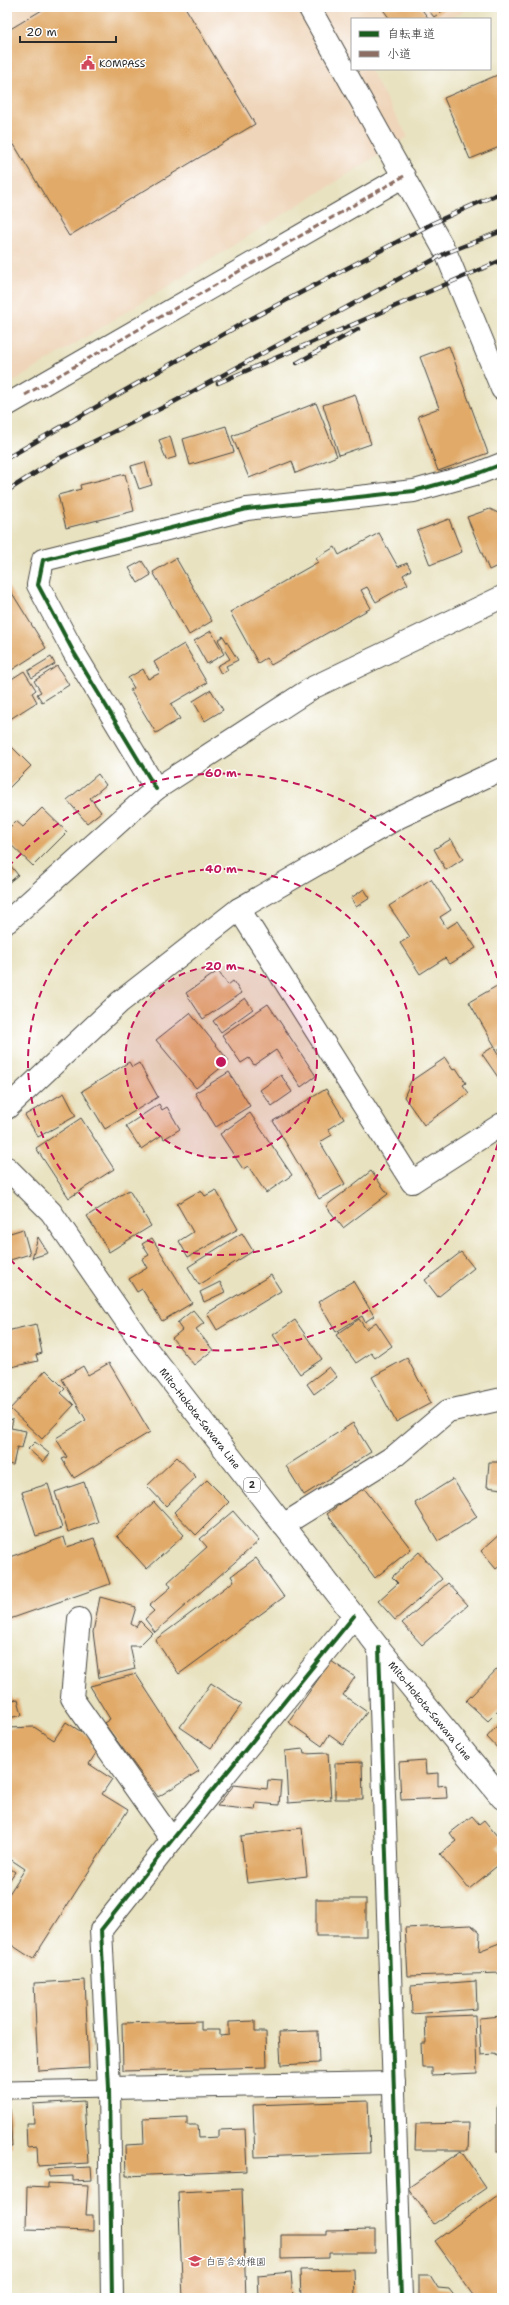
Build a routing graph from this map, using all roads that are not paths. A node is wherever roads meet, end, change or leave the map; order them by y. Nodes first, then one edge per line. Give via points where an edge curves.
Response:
1 (309, 7) edge
2 (404, 176) junction
3 (502, 389) edge
4 (16, 400) edge
5 (502, 464) edge
6 (502, 597) edge
7 (502, 769) edge
8 (156, 788) junction
9 (239, 909) junction
10 (7, 922) edge
11 (7, 1108) edge
12 (502, 1124) edge
13 (7, 1168) edge
14 (502, 1399) edge
15 (283, 1525) junction
16 (354, 1616) junction
17 (79, 1619) dead end
18 (379, 1648) junction
19 (502, 1798) edge
20 (172, 1840) junction
21 (394, 2083) junction
22 (109, 2088) junction
23 (7, 2090) edge
24 (112, 2298) edge
25 (401, 2298) edge

1 - 2 street
2 - 3 street via 458,277
2 - 4 street
5 - 8 street via 414,491 247,509 43,560 38,585 73,651
6 - 8 street via 312,688
7 - 9 street via 399,817
8 - 10 street
9 - 11 street via 120,1002
9 - 12 street via 412,1182
13 - 15 street, Mito-Hokota-Sawara Line / 2 via 51,1212 138,1338
14 - 15 street via 448,1411 396,1455
15 - 16 street, Mito-Hokota-Sawara Line / 2
16 - 18 street, Mito-Hokota-Sawara Line / 2
16 - 20 street
17 - 20 street via 72,1698
18 - 19 street, Mito-Hokota-Sawara Line / 2
18 - 21 street
20 - 22 street via 101,1930
21 - 22 street
21 - 25 street
22 - 23 lane
22 - 24 street

